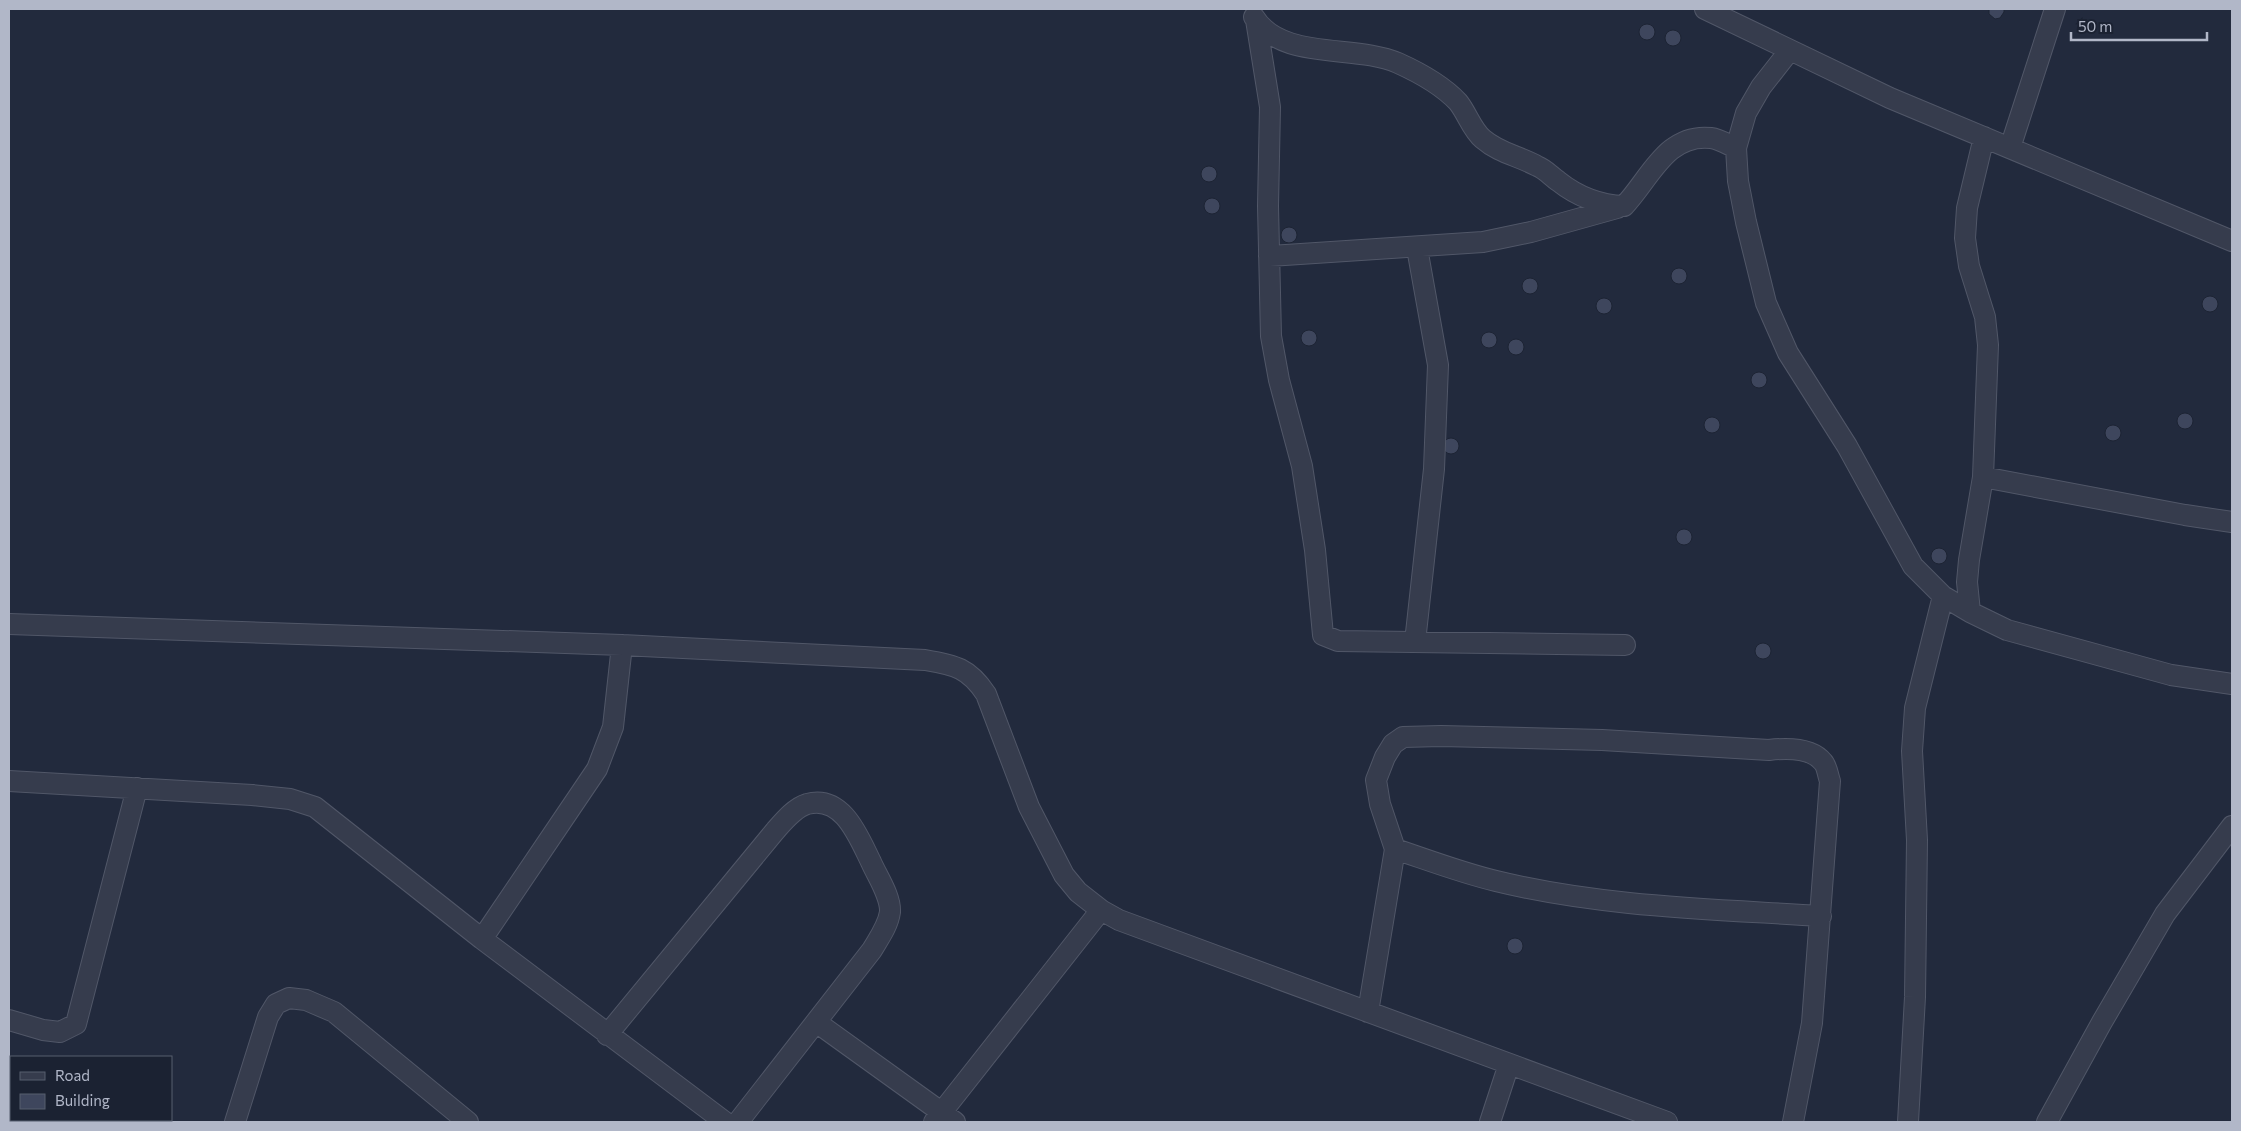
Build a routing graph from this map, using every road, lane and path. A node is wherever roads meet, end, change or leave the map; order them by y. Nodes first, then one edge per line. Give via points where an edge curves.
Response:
1 (1705, 9) edge
2 (2055, 9) edge
3 (1253, 15) edge
4 (1790, 50) junction
5 (1984, 138) junction
6 (1736, 148) junction
7 (2010, 148) junction
8 (1624, 206) junction
9 (2232, 241) edge
10 (1417, 248) junction
11 (1269, 256) junction
12 (1983, 477) junction
13 (2232, 522) edge
14 (1943, 596) junction
15 (1970, 612) junction
16 (9, 624) edge
17 (1415, 642) junction
18 (622, 645) junction
19 (1624, 645) dead end
20 (2232, 684) edge
21 (9, 781) edge
22 (138, 788) junction
23 (2232, 826) edge
24 (1395, 850) junction
25 (1100, 910) junction
26 (1821, 916) junction
27 (482, 939) junction
28 (1368, 1012) junction
29 (9, 1020) edge
30 (816, 1022) junction
31 (607, 1035) junction
32 (1509, 1064) junction
33 (944, 1119) edge
34 (235, 1122) edge
35 (468, 1122) edge
36 (725, 1122) edge
37 (738, 1122) edge
38 (1490, 1122) edge
39 (1668, 1122) edge
40 (1793, 1122) edge
41 (1908, 1122) edge
42 (2047, 1122) edge

1 - 4 street
2 - 7 street
3 - 8 street via 1275,37 1301,46 1373,54 1397,62 1427,78 1457,102 1481,138 1497,150 1538,166 1584,198 1604,205
3 - 11 street via 1270,107
4 - 5 street
4 - 6 street via 1761,87 1746,113
5 - 7 street
5 - 12 street via 1967,208 1965,238 1969,266 1985,317 1988,344
6 - 8 street via 1713,138 1692,138 1672,147
6 - 14 street via 1738,181 1766,303 1788,353 1847,446 1913,566
7 - 9 street
8 - 10 street via 1483,242
10 - 11 street
10 - 17 street via 1438,365 1434,469
11 - 17 street via 1271,336 1278,380 1302,466 1321,632 1326,638 1338,641
12 - 13 street
12 - 15 street via 1969,560
14 - 15 street
14 - 41 street via 1915,708 1912,751 1917,890
15 - 20 street via 2007,630 2171,674
16 - 18 street
17 - 19 street
18 - 25 street via 925,660 963,669 976,678 986,694 1029,807 1064,876
18 - 27 street via 613,727 597,769
21 - 22 street
22 - 27 street via 290,799 315,807
22 - 29 street via 76,1024 60,1032
23 - 42 street via 2165,914
24 - 26 street via 1496,881 1566,894 1656,906
24 - 26 street via 1376,780 1393,744 1403,737 1602,740 1769,750 1790,748 1809,753 1823,762 1830,781
24 - 28 street
25 - 28 street via 1119,920
25 - 33 street
26 - 40 street via 1812,1023
27 - 31 street
28 - 32 street
30 - 31 street via 872,950 884,931 890,911 854,827 838,809 807,804 791,814 775,831
30 - 33 street
30 - 37 street
31 - 36 street
32 - 38 street
32 - 39 street
34 - 35 street via 268,1017 276,1004 289,998 306,1000 334,1012

